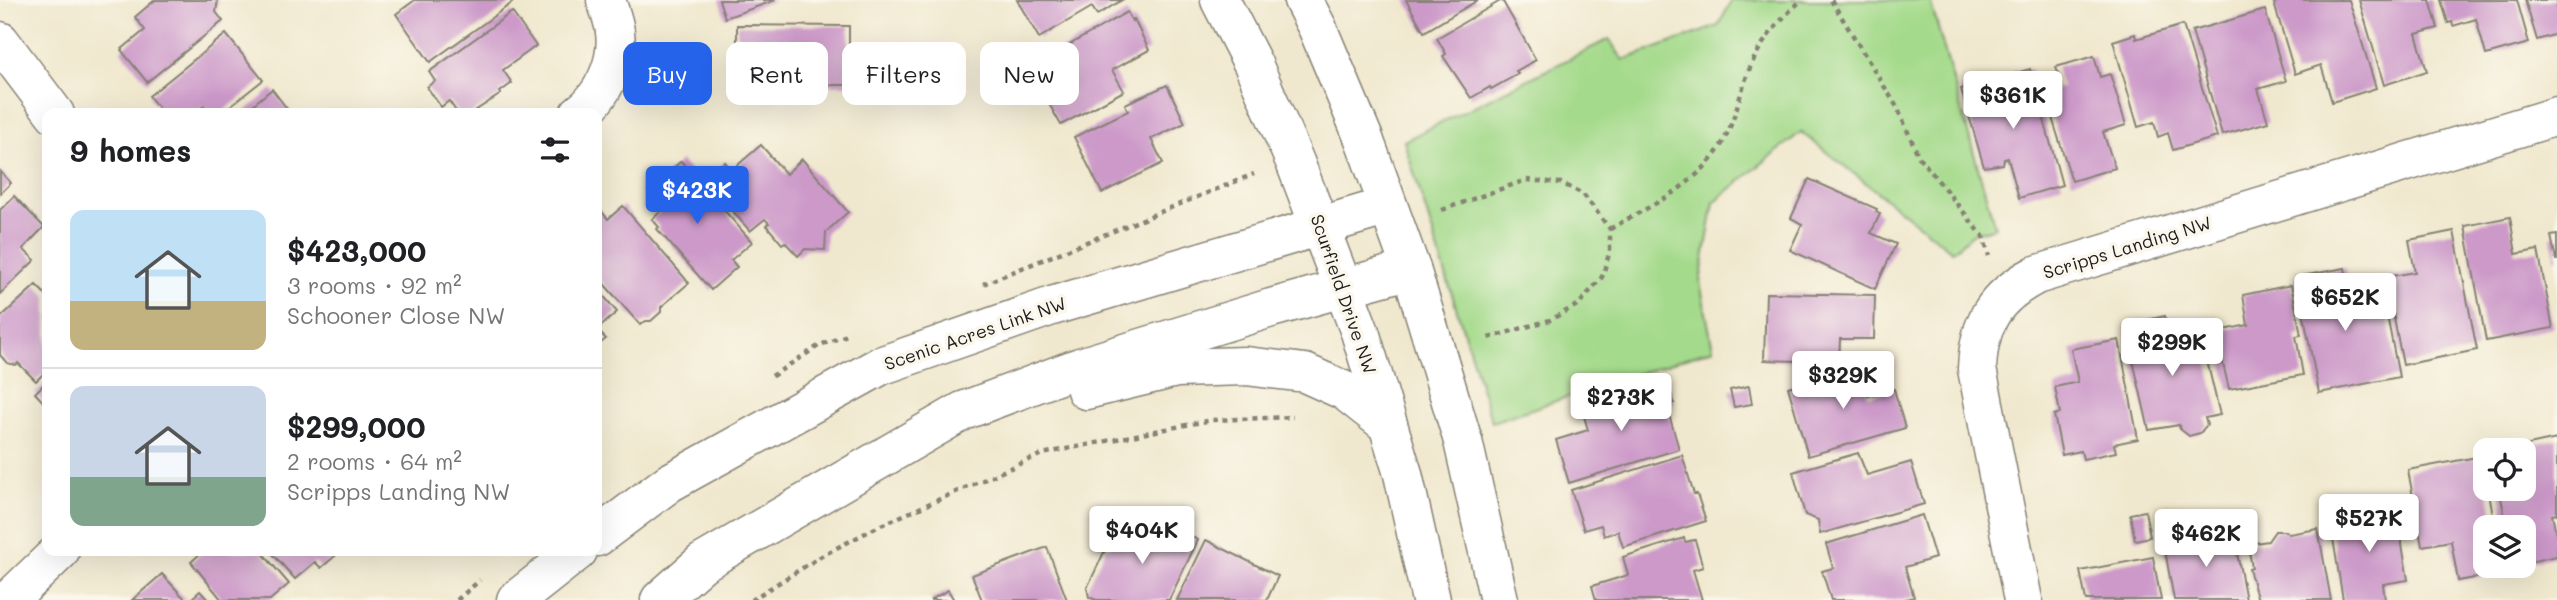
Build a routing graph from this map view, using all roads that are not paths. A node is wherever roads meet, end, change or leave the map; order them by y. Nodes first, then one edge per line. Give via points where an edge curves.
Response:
1 (606, 0) edge
2 (1220, 0) edge
3 (1303, 0) edge
4 (0, 41) edge
5 (50, 108) edge
6 (585, 108) edge
7 (2557, 116) edge
8 (1388, 206) junction
9 (1321, 227) junction
10 (1411, 269) junction
11 (1344, 289) junction
12 (963, 411) junction
13 (1388, 425) junction
14 (602, 533) edge
15 (55, 556) edge
16 (572, 556) edge
17 (9, 600) edge
18 (516, 600) edge
19 (660, 600) edge
20 (1430, 600) edge
21 (1499, 600) edge
22 (2024, 600) edge

1 - 6 street via 616,33 613,61 603,88
2 - 9 street, Scurfield Drive NW via 1253,64
3 - 8 street
4 - 5 street
7 - 22 street, Scripps Landing NW via 2036,275 2001,298 1980,336 1977,369
8 - 9 street, Scenic Acres Link NW
8 - 10 street
9 - 11 street, Scurfield Drive NW
9 - 14 street, Scenic Acres Link NW via 1052,306 880,366 669,483
10 - 11 street
10 - 21 street via 1463,442
11 - 12 street via 1080,367
11 - 13 street, Scurfield Drive NW
12 - 13 street via 1051,398 1175,368 1245,366 1305,373 1345,391
12 - 19 street via 702,563
13 - 20 street, Scurfield Drive NW
15 - 17 street
16 - 18 street

